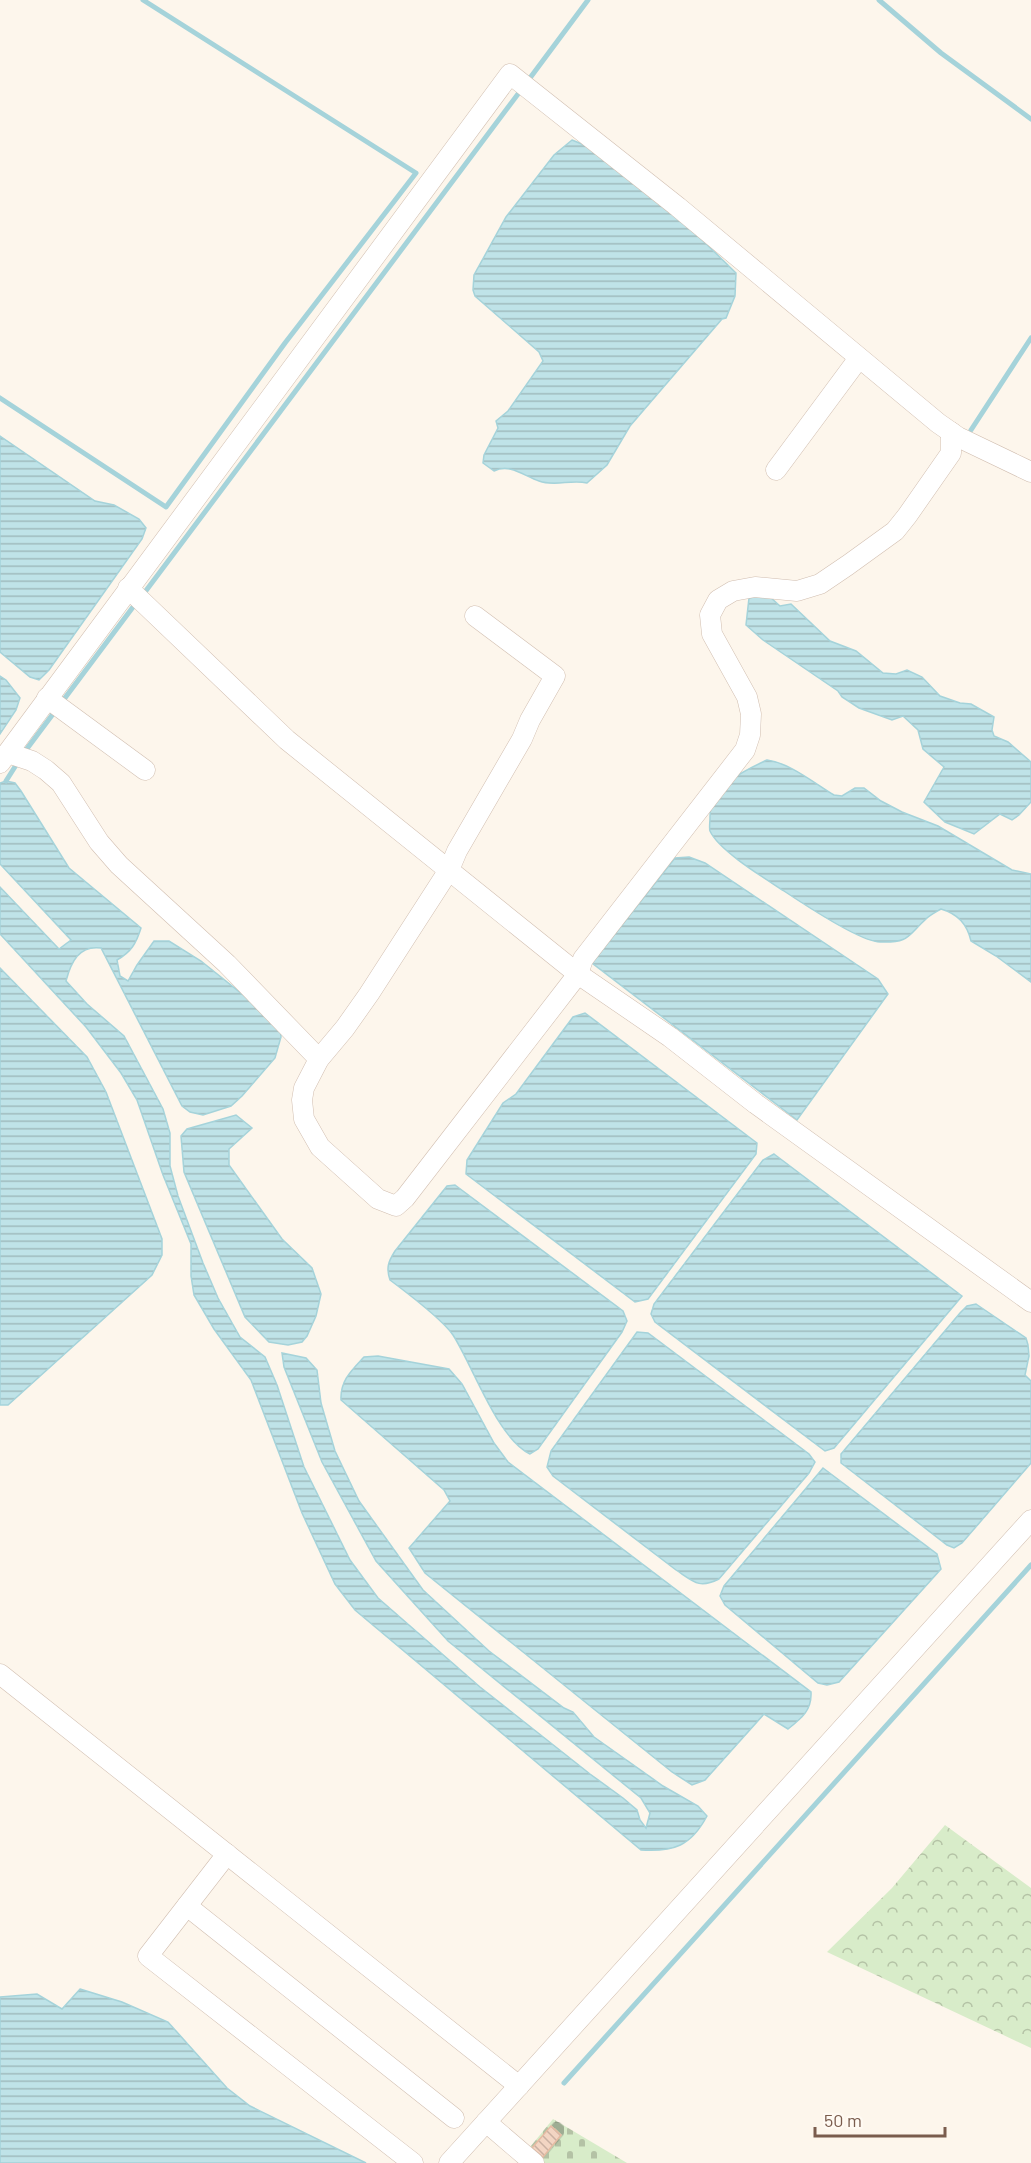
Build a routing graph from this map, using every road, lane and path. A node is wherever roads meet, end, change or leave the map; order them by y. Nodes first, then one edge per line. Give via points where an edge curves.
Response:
1 (860, 358) junction
2 (951, 432) junction
3 (776, 470) dead end
4 (1031, 472) edge
5 (128, 588) junction
6 (475, 616) dead end
7 (47, 698) junction
8 (4, 758) edge
9 (145, 770) dead end
10 (449, 870) junction
11 (578, 974) junction
12 (319, 1059) junction
13 (1031, 1302) edge
14 (1031, 1520) edge
15 (0, 1674) edge
16 (227, 1854) junction
17 (187, 1906) junction
18 (519, 2086) junction
19 (454, 2118) dead end
20 (486, 2122) junction
21 (412, 2163) edge
22 (449, 2163) edge
23 (534, 2163) edge

1 - 2 street
1 - 3 street
1 - 5 street via 510,74
2 - 4 street
2 - 11 street via 951,453 907,516 895,531 848,566 820,584 797,591 755,587 733,591 718,600 710,615 712,633 747,696 752,714 745,750 583,959
5 - 7 street
5 - 10 street via 287,740
6 - 10 street via 555,676
7 - 8 street
7 - 9 street
8 - 12 street via 32,761 62,783 99,842 119,865 227,964
10 - 11 street
10 - 12 street via 345,1029
11 - 12 street via 396,1206 378,1199 320,1147 304,1119 304,1088
11 - 13 street
14 - 18 street
15 - 16 street
16 - 17 street
16 - 18 street
17 - 19 street
17 - 21 street via 148,1956
18 - 20 street
20 - 22 street
20 - 23 street

